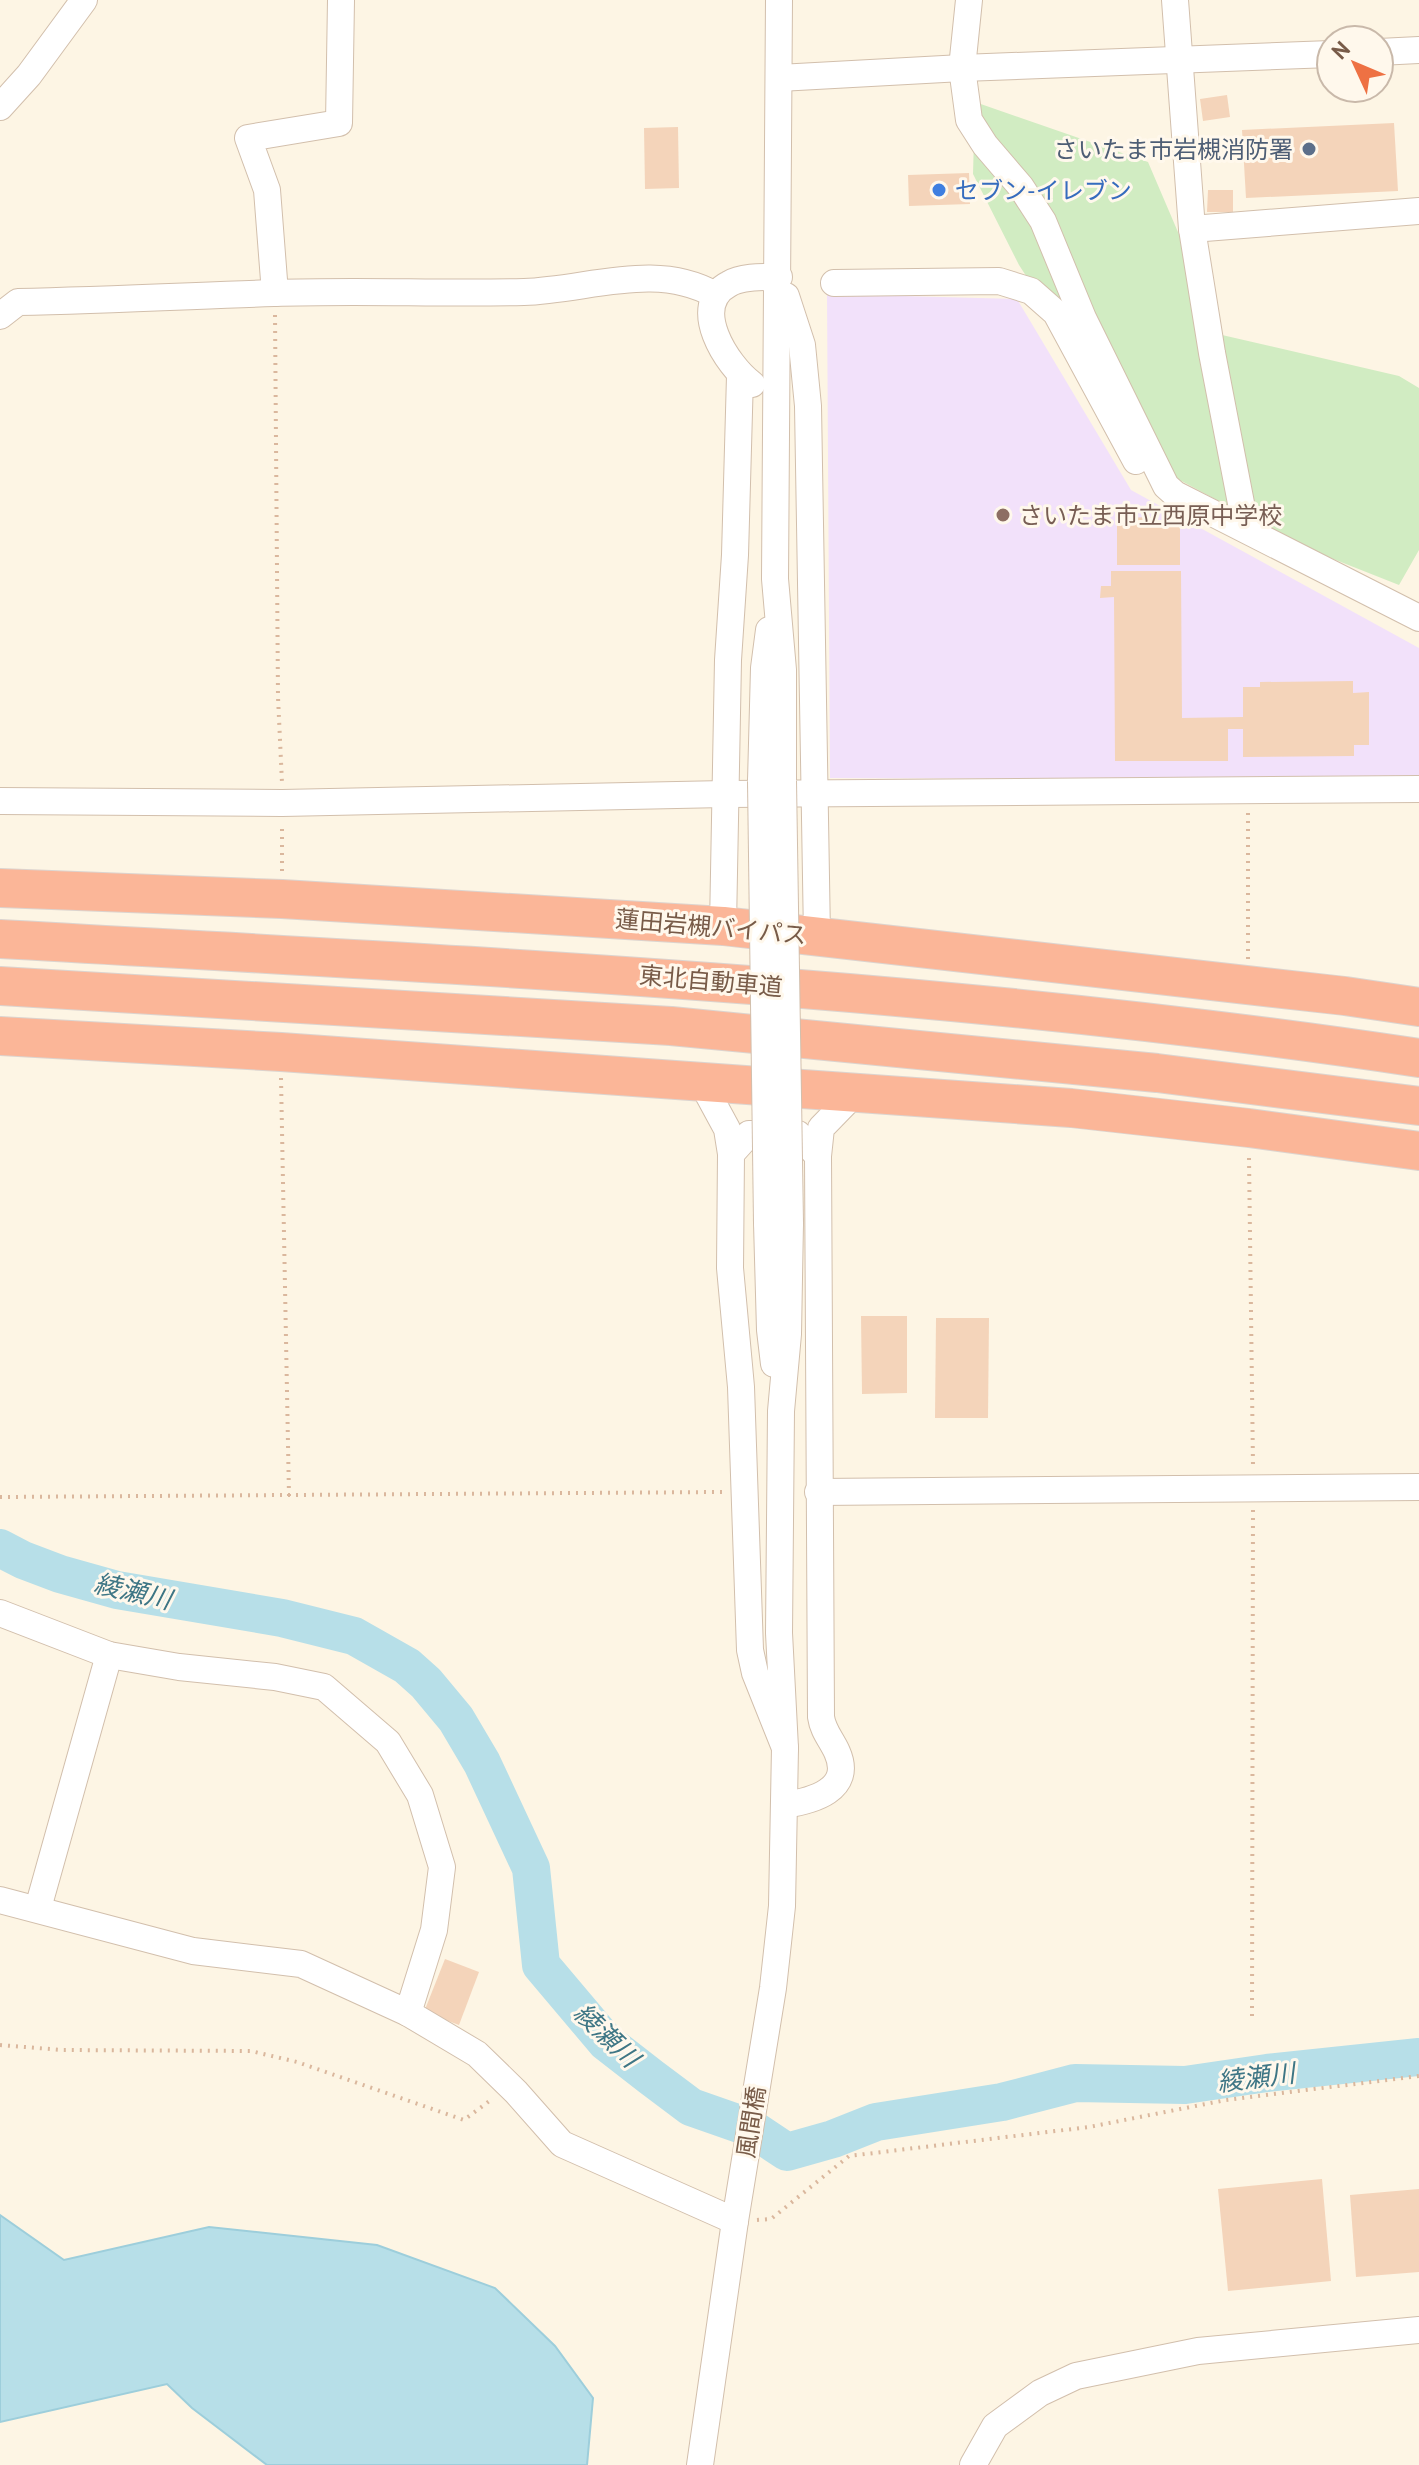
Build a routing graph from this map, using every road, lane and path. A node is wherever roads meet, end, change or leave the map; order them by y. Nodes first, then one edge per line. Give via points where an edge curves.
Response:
1 (84, 0) edge
2 (341, 0) edge
3 (779, 0) edge
4 (969, 0) edge
5 (1175, 0) edge
6 (1419, 50) edge
7 (1395, 51) edge
8 (1315, 55) edge
9 (1180, 60) junction
10 (962, 68) junction
11 (779, 78) junction
12 (0, 107) edge
13 (1419, 211) edge
14 (1192, 229) junction
15 (779, 277) junction
16 (834, 283) dead end
17 (275, 293) junction
18 (715, 295) junction
19 (0, 316) edge
20 (740, 376) junction
21 (778, 400) junction
22 (1166, 486) junction
23 (1246, 529) junction
24 (1419, 618) edge
25 (1419, 789) edge
26 (1248, 790) junction
27 (725, 794) junction
28 (813, 794) junction
29 (0, 801) edge
30 (282, 803) junction
31 (0, 888) edge
32 (282, 899) junction
33 (723, 926) junction
34 (817, 936) junction
35 (0, 939) edge
36 (1248, 985) junction
37 (0, 986) edge
38 (1419, 1007) edge
39 (0, 1036) edge
40 (281, 1052) junction
41 (1419, 1058) edge
42 (701, 1081) junction
43 (857, 1091) junction
44 (1419, 1106) edge
45 (1249, 1128) junction
46 (1419, 1151) edge
47 (731, 1154) junction
48 (818, 1156) junction
49 (1419, 1487) edge
50 (1253, 1488) junction
51 (745, 1492) junction
52 (818, 1492) junction
53 (289, 1496) junction
54 (0, 1497) edge
55 (0, 1613) edge
56 (109, 1655) junction
57 (785, 1748) junction
58 (784, 1805) junction
59 (0, 1900) edge
60 (38, 1908) junction
61 (408, 2013) junction
62 (1252, 2016) dead end
63 (0, 2045) edge
64 (1419, 2076) edge
65 (510, 2086) junction
66 (735, 2221) junction
67 (1419, 2330) edge
68 (700, 2465) edge
69 (973, 2465) edge

1 - 12 street
2 - 17 street via 339,123 248,138 267,190
3 - 11 street, 風間橋
4 - 10 street
5 - 9 street
6 - 7 street
8 - 9 street
9 - 10 street
9 - 14 street
10 - 11 street
10 - 22 street via 969,120 1043,221 1083,318
11 - 15 street, 風間橋
13 - 14 street
14 - 23 street
15 - 18 street via 730,283
15 - 21 street, 風間橋
15 - 28 street via 802,345 808,406
16 - 22 street via 999,281 1031,291 1056,313 1142,470
17 - 18 street via 527,292 653,277 682,280
17 - 19 street via 18,302
17 - 30 path
18 - 20 street via 711,303 718,342
20 - 21 street
20 - 27 street
21 - 57 street, 風間橋, bridge via 775,579 764,668 772,781 779,1223 770,1330 781,1411 779,1633
22 - 23 street
23 - 24 street
25 - 26 street
26 - 28 street
26 - 36 path
27 - 28 street
27 - 30 street
27 - 33 street
28 - 34 street
29 - 30 street
30 - 32 path
31 - 32 highway, 蓮田岩槻バイパス
32 - 33 highway, 蓮田岩槻バイパス
33 - 34 highway, 蓮田岩槻バイパス
34 - 36 highway, 蓮田岩槻バイパス
35 - 41 highway, 東北自動車道 via 667,977 1066,1013
36 - 38 highway, 蓮田岩槻バイパス
37 - 44 highway, 東北自動車道 via 671,1026 1157,1073
39 - 40 highway
40 - 42 highway
40 - 53 path
42 - 43 highway
42 - 47 street via 727,1129
43 - 45 highway
43 - 48 street via 821,1128
45 - 46 highway
45 - 50 path
47 - 48 street via 749,1134 798,1134
47 - 51 street via 730,1268
48 - 52 street
49 - 50 street
50 - 52 street
50 - 62 path
51 - 53 path
51 - 57 street via 750,1650
52 - 58 street via 821,1717 838,1753 840,1771 830,1792
53 - 54 path
55 - 56 street
56 - 60 street
56 - 61 street via 324,1687 388,1742 420,1795 442,1867 434,1930
57 - 58 street, 風間橋
58 - 66 street, 風間橋 via 782,1906 773,1988
59 - 60 street
60 - 61 street via 193,1951 301,1964
61 - 65 street via 477,2054
63 - 65 path via 251,2051 464,2120
64 - 66 path via 1226,2100 1089,2127 849,2156 771,2219
65 - 66 street via 562,2144
66 - 68 street, 風間橋
67 - 69 street via 1198,2351 1076,2376 1040,2393 995,2426

